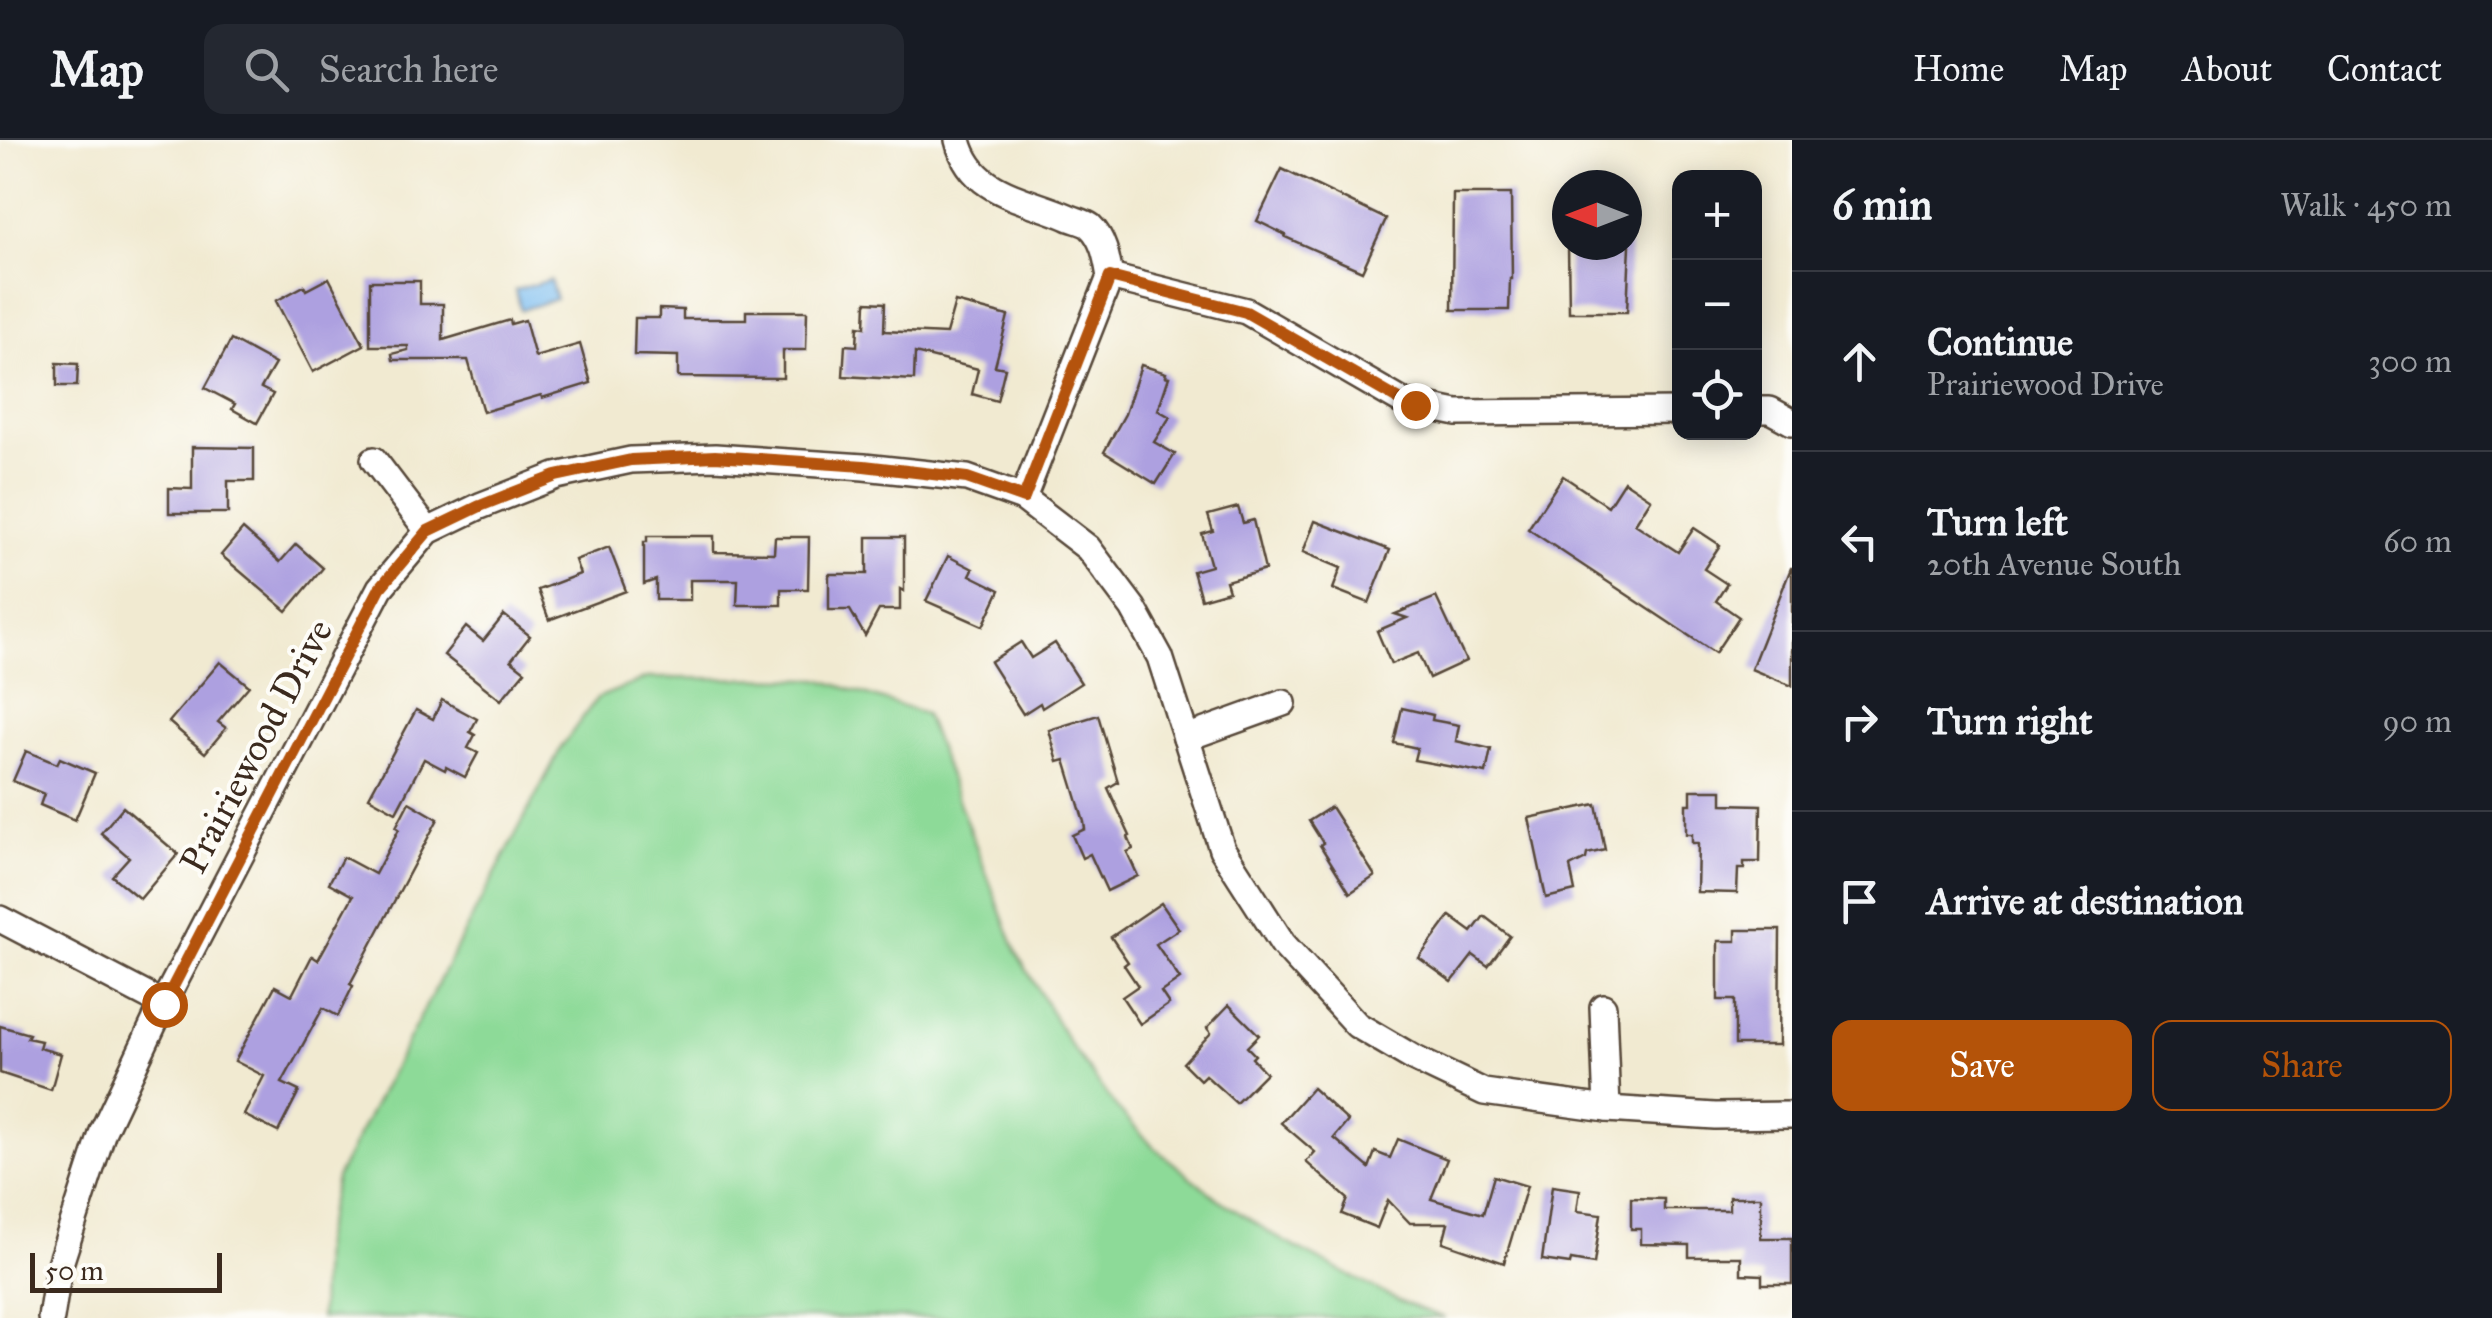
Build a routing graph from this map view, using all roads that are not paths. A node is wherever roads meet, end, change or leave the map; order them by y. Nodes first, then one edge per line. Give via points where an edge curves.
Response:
1 (958, 140) edge
2 (1110, 277) junction
3 (1672, 410) edge
4 (1762, 410) edge
5 (1792, 422) edge
6 (374, 460) dead end
7 (1024, 498) junction
8 (428, 531) junction
9 (1282, 703) dead end
10 (1186, 738) junction
11 (0, 919) edge
12 (164, 1004) junction
13 (1603, 1007) dead end
14 (1607, 1109) junction
15 (1792, 1115) edge
16 (51, 1318) edge

1 - 2 street via 973,174 999,192 1090,226 1106,253
2 - 3 street via 1246,312 1403,402 1458,413
2 - 7 street
4 - 5 street
6 - 8 street
7 - 8 street, Prairiewood Drive via 967,478 864,466 715,456 631,460 556,476
7 - 10 street, Prairiewood Drive via 1088,548 1134,608 1160,657
8 - 12 street, Prairiewood Drive via 380,588
9 - 10 street
10 - 14 street, Prairiewood Drive via 1222,850 1282,944 1357,1025 1484,1092
11 - 12 street
12 - 16 street, Prairiewood Drive via 103,1132 59,1266
13 - 14 street
14 - 15 street, Prairiewood Drive

